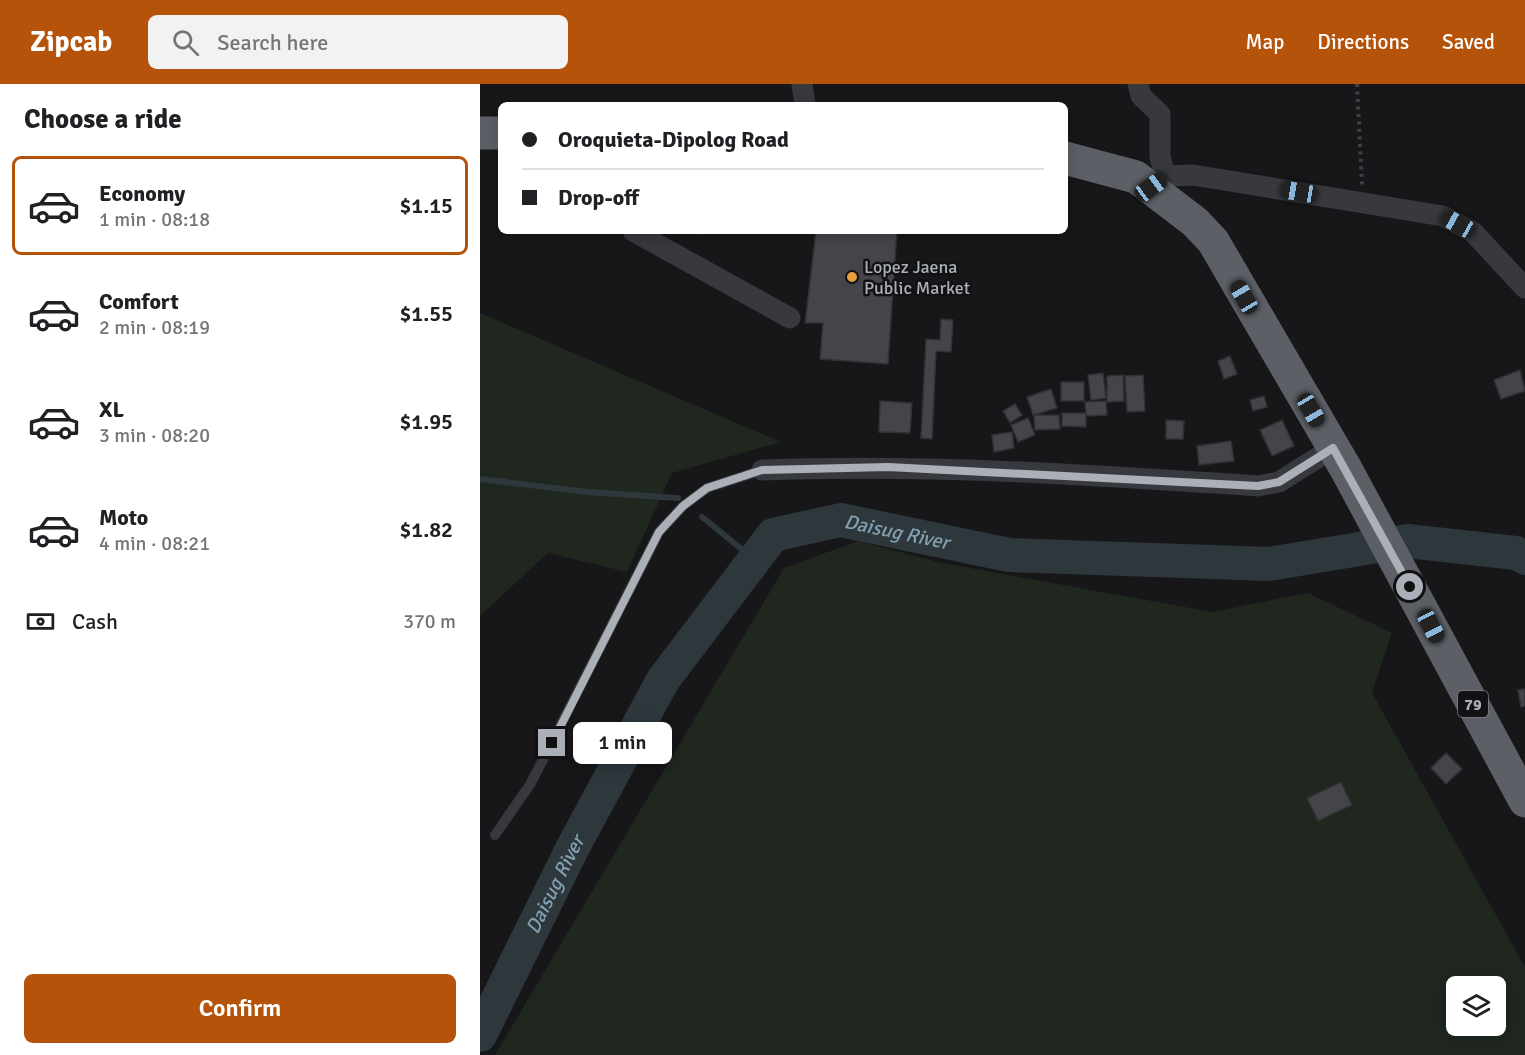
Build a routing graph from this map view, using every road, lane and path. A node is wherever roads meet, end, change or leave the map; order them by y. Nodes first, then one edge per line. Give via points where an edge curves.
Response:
1 (802, 84) edge
2 (1138, 84) edge
3 (1357, 84) edge
4 (805, 102) edge
5 (480, 133) edge
6 (498, 133) edge
7 (1068, 159) edge
8 (1158, 181) junction
9 (1363, 202) junction
10 (638, 234) edge
11 (1525, 288) edge
12 (790, 318) dead end
13 (1339, 459) junction
14 (762, 470) joint
15 (1525, 801) edge
16 (495, 835) dead end

1 - 4 street
2 - 8 street via 1141,96 1160,114
3 - 9 path
5 - 6 highway
7 - 8 highway, 79
8 - 9 street via 1193,175
8 - 13 highway, 79 via 1213,241
9 - 11 street via 1443,216 1473,232
10 - 12 street
13 - 14 street via 1258,486 888,467
13 - 15 highway, 79
14 - 16 lane via 707,488 659,532 531,783

